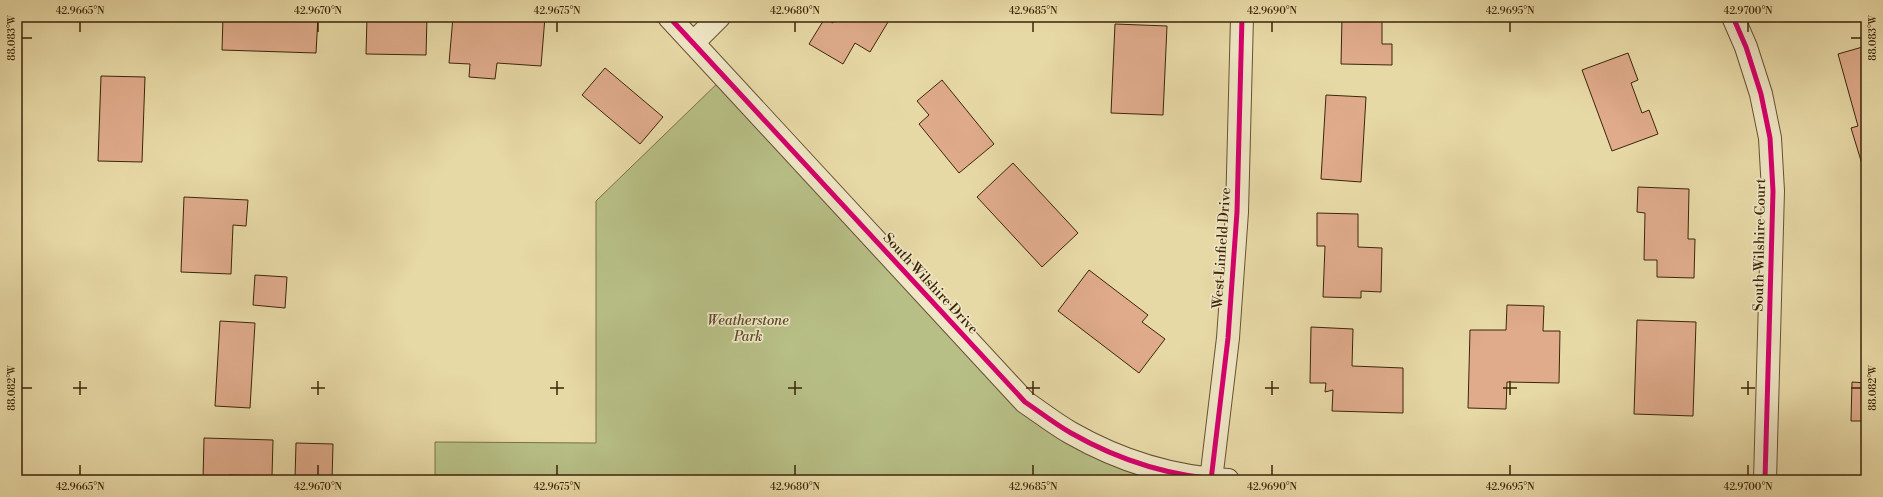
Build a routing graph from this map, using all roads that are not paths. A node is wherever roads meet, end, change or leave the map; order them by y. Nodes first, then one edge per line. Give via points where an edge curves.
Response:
1 (669, 17) edge
2 (719, 17) edge
3 (1242, 17) edge
4 (1733, 17) edge
5 (694, 42) junction
6 (1217, 480) edge
7 (1765, 480) edge

1 - 5 street, South Wilshire Drive
2 - 5 street
3 - 6 street, West Linfield Drive via 1237,212
4 - 7 street, South Wilshire Court via 1761,94 1770,138 1773,191
5 - 6 street, South Wilshire Drive via 1025,402 1070,432 1114,454 1167,472

